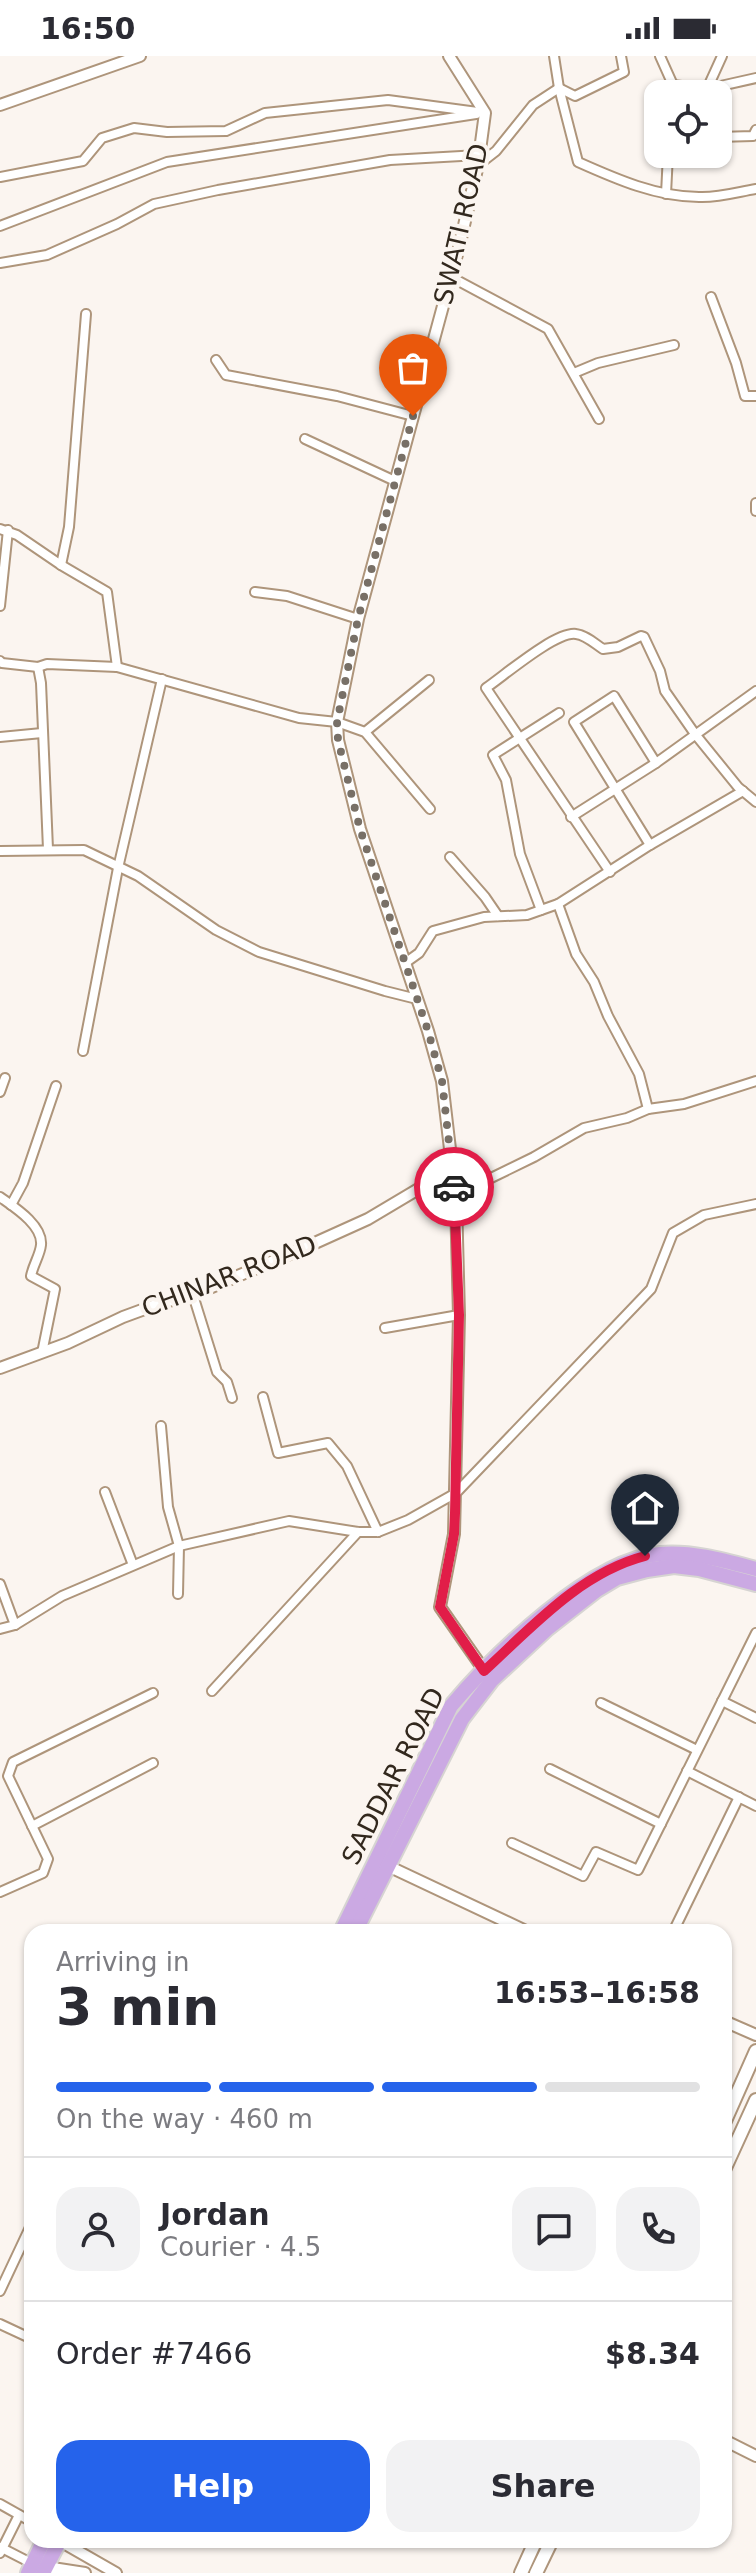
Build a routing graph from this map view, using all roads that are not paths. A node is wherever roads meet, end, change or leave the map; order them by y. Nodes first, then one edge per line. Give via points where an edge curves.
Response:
1 (140, 56) edge
2 (449, 56) edge
3 (554, 56) edge
4 (621, 56) edge
5 (660, 56) edge
6 (722, 56) edge
7 (756, 78) edge
8 (669, 80) edge
9 (711, 80) edge
10 (732, 83) edge
11 (559, 88) junction
12 (0, 105) edge
13 (485, 113) junction
14 (756, 130) edge
15 (732, 137) edge
16 (479, 160) junction
17 (667, 168) edge
18 (0, 177) edge
19 (756, 189) edge
20 (666, 194) junction
21 (0, 226) edge
22 (0, 263) edge
23 (451, 277) junction
24 (711, 297) dead end
25 (86, 314) dead end
26 (674, 345) dead end
27 (216, 360) dead end
28 (574, 373) junction
29 (756, 396) edge
30 (413, 416) junction
31 (599, 419) dead end
32 (305, 439) dead end
33 (395, 481) junction
34 (756, 503) edge
35 (756, 511) edge
36 (4, 529) edge
37 (61, 565) junction
38 (255, 592) dead end
39 (0, 606) edge
40 (358, 619) junction
41 (0, 661) edge
42 (38, 667) junction
43 (117, 667) junction
44 (162, 679) junction
45 (429, 680) dead end
46 (756, 691) edge
47 (559, 713) dead end
48 (337, 722) junction
49 (365, 732) junction
50 (42, 733) junction
51 (695, 734) junction
52 (0, 737) edge
53 (518, 737) junction
54 (656, 763) junction
55 (616, 788) junction
56 (743, 791) junction
57 (756, 802) edge
58 (430, 809) dead end
59 (571, 817) junction
60 (650, 845) junction
61 (48, 849) junction
62 (0, 851) edge
63 (450, 857) dead end
64 (118, 868) junction
65 (610, 872) junction
66 (558, 904) junction
67 (541, 910) junction
68 (498, 916) junction
69 (405, 963) junction
70 (417, 999) junction
71 (83, 1051) dead end
72 (5, 1078) dead end
73 (756, 1081) edge
74 (56, 1086) dead end
75 (0, 1092) edge
76 (648, 1109) junction
77 (452, 1169) junction
78 (0, 1197) edge
79 (456, 1200) junction
80 (756, 1204) edge
81 (11, 1205) junction
82 (193, 1295) junction
83 (459, 1315) junction
84 (385, 1328) dead end
85 (42, 1353) junction
86 (0, 1368) edge
87 (263, 1397) dead end
88 (232, 1398) dead end
89 (161, 1426) dead end
90 (105, 1492) dead end
91 (456, 1493) junction
92 (358, 1532) junction
93 (378, 1532) junction
94 (179, 1546) junction
95 (133, 1565) junction
96 (756, 1569) edge
97 (0, 1584) edge
98 (756, 1584) edge
99 (178, 1594) dead end
100 (15, 1625) junction
101 (0, 1629) edge
102 (756, 1633) edge
103 (488, 1676) junction
104 (212, 1691) dead end
105 (153, 1693) dead end
106 (722, 1701) junction
107 (601, 1703) dead end
108 (756, 1718) edge
109 (697, 1750) junction
110 (153, 1763) dead end
111 (550, 1769) dead end
112 (687, 1771) junction
113 (739, 1797) junction
114 (756, 1806) edge
115 (661, 1824) junction
116 (32, 1826) junction
117 (512, 1843) dead end
118 (382, 1863) junction
119 (0, 1892) edge
120 (346, 1924) edge
121 (358, 1924) edge
122 (511, 1924) edge
123 (677, 1924) edge
124 (732, 2024) edge
125 (756, 2035) edge
126 (756, 2051) edge
127 (756, 2100) edge
128 (732, 2105) edge
129 (732, 2152) edge
130 (24, 2240) edge
131 (0, 2291) edge
132 (0, 2324) edge
133 (24, 2335) edge
134 (732, 2444) edge
135 (756, 2456) edge
136 (0, 2504) edge
137 (19, 2515) junction
138 (24, 2518) edge
139 (42, 2548) edge
140 (54, 2548) edge
141 (74, 2548) edge
142 (532, 2548) edge
143 (548, 2548) edge
144 (1, 2550) edge
145 (37, 2569) edge
146 (85, 2573) edge
147 (116, 2573) edge
148 (521, 2573) edge
149 (536, 2573) edge

1 - 12 street
2 - 13 street
3 - 11 street
4 - 11 street via 624,72 575,96
5 - 8 street
6 - 9 street
7 - 10 street
11 - 16 street via 533,105 496,151
11 - 20 street via 578,162
13 - 16 street, SWATI ROAD
13 - 18 street via 388,100 265,113 226,131 134,128 102,138 83,161
13 - 21 street via 167,162
14 - 15 street via 753,136
16 - 22 street via 390,160 205,193 154,204 47,255
16 - 23 street, SWATI ROAD
17 - 20 street
19 - 20 street via 701,198
23 - 28 street via 548,329
23 - 30 street, SWATI ROAD
24 - 29 street via 745,396
25 - 37 street via 69,527
26 - 28 street
27 - 30 street via 226,375
28 - 31 street
30 - 33 street, SWATI ROAD
32 - 33 street
33 - 40 street, SWATI ROAD
34 - 35 street
36 - 37 street
36 - 39 street
37 - 43 street via 107,592
38 - 40 street via 287,596
40 - 48 street, SWATI ROAD
41 - 42 street
42 - 43 street
42 - 50 street
43 - 44 street
44 - 48 street via 299,718
44 - 64 street
45 - 49 street
46 - 51 street
47 - 53 street
48 - 49 street
48 - 69 street, SWATI ROAD via 360,829
49 - 58 street
50 - 52 street
50 - 61 street
51 - 53 street via 665,691 644,637 603,649 574,633 557,638 486,688
51 - 54 street
51 - 56 street
53 - 59 street
53 - 67 street via 493,755 506,780 520,854
54 - 55 street
54 - 55 street via 614,696 574,722
55 - 59 street
55 - 60 street
56 - 57 street
56 - 60 street
59 - 65 street
60 - 65 street
61 - 62 street
61 - 64 street via 84,850
63 - 68 street
64 - 70 street via 259,952
64 - 71 street
65 - 66 street
66 - 67 street
66 - 76 street via 576,954 639,1074
67 - 68 street
68 - 69 street via 433,931
69 - 70 street, SWATI ROAD
70 - 77 street, SWATI ROAD via 442,1081
72 - 75 street
73 - 76 street via 684,1104
74 - 81 street
76 - 79 street via 584,1128
77 - 79 street, SWATI ROAD
77 - 82 street, CHINAR ROAD via 368,1219
78 - 81 street
79 - 83 street, SWATI ROAD
80 - 91 street via 704,1215 673,1233 651,1289
81 - 85 street via 40,1234 31,1276 55,1289
82 - 85 street, CHINAR ROAD via 123,1317
82 - 88 street via 217,1372
83 - 84 street
83 - 91 street, SWATI ROAD
85 - 86 street, CHINAR ROAD
87 - 93 street via 278,1453 328,1443 347,1466
89 - 94 street via 168,1507
90 - 95 street
91 - 93 street
91 - 103 street, SWATI ROAD via 440,1607
92 - 93 street
92 - 94 street via 289,1521
92 - 104 street
94 - 95 street
94 - 99 street
95 - 100 street via 62,1596
96 - 103 main road via 678,1553 628,1560 560,1600
97 - 100 street
98 - 103 main road via 674,1566 617,1578
100 - 101 street
102 - 106 street
103 - 118 main road
105 - 116 street via 13,1762 8,1776
106 - 108 street
106 - 109 street
107 - 109 street
109 - 112 street
110 - 116 street
111 - 115 street
112 - 113 street
112 - 115 street
113 - 114 street
113 - 123 street
115 - 117 street via 638,1870 596,1852 583,1876
116 - 119 street via 48,1859 43,1873
118 - 120 main road, SADDAR ROAD
118 - 121 main road, SADDAR ROAD
118 - 122 street
124 - 125 street
126 - 128 main road
127 - 129 main road
130 - 131 street
132 - 133 street
134 - 135 street
136 - 137 street
137 - 138 street
137 - 144 street
139 - 145 main road
140 - 145 main road
141 - 147 street
142 - 148 main road
143 - 149 main road
144 - 145 street
145 - 146 street

